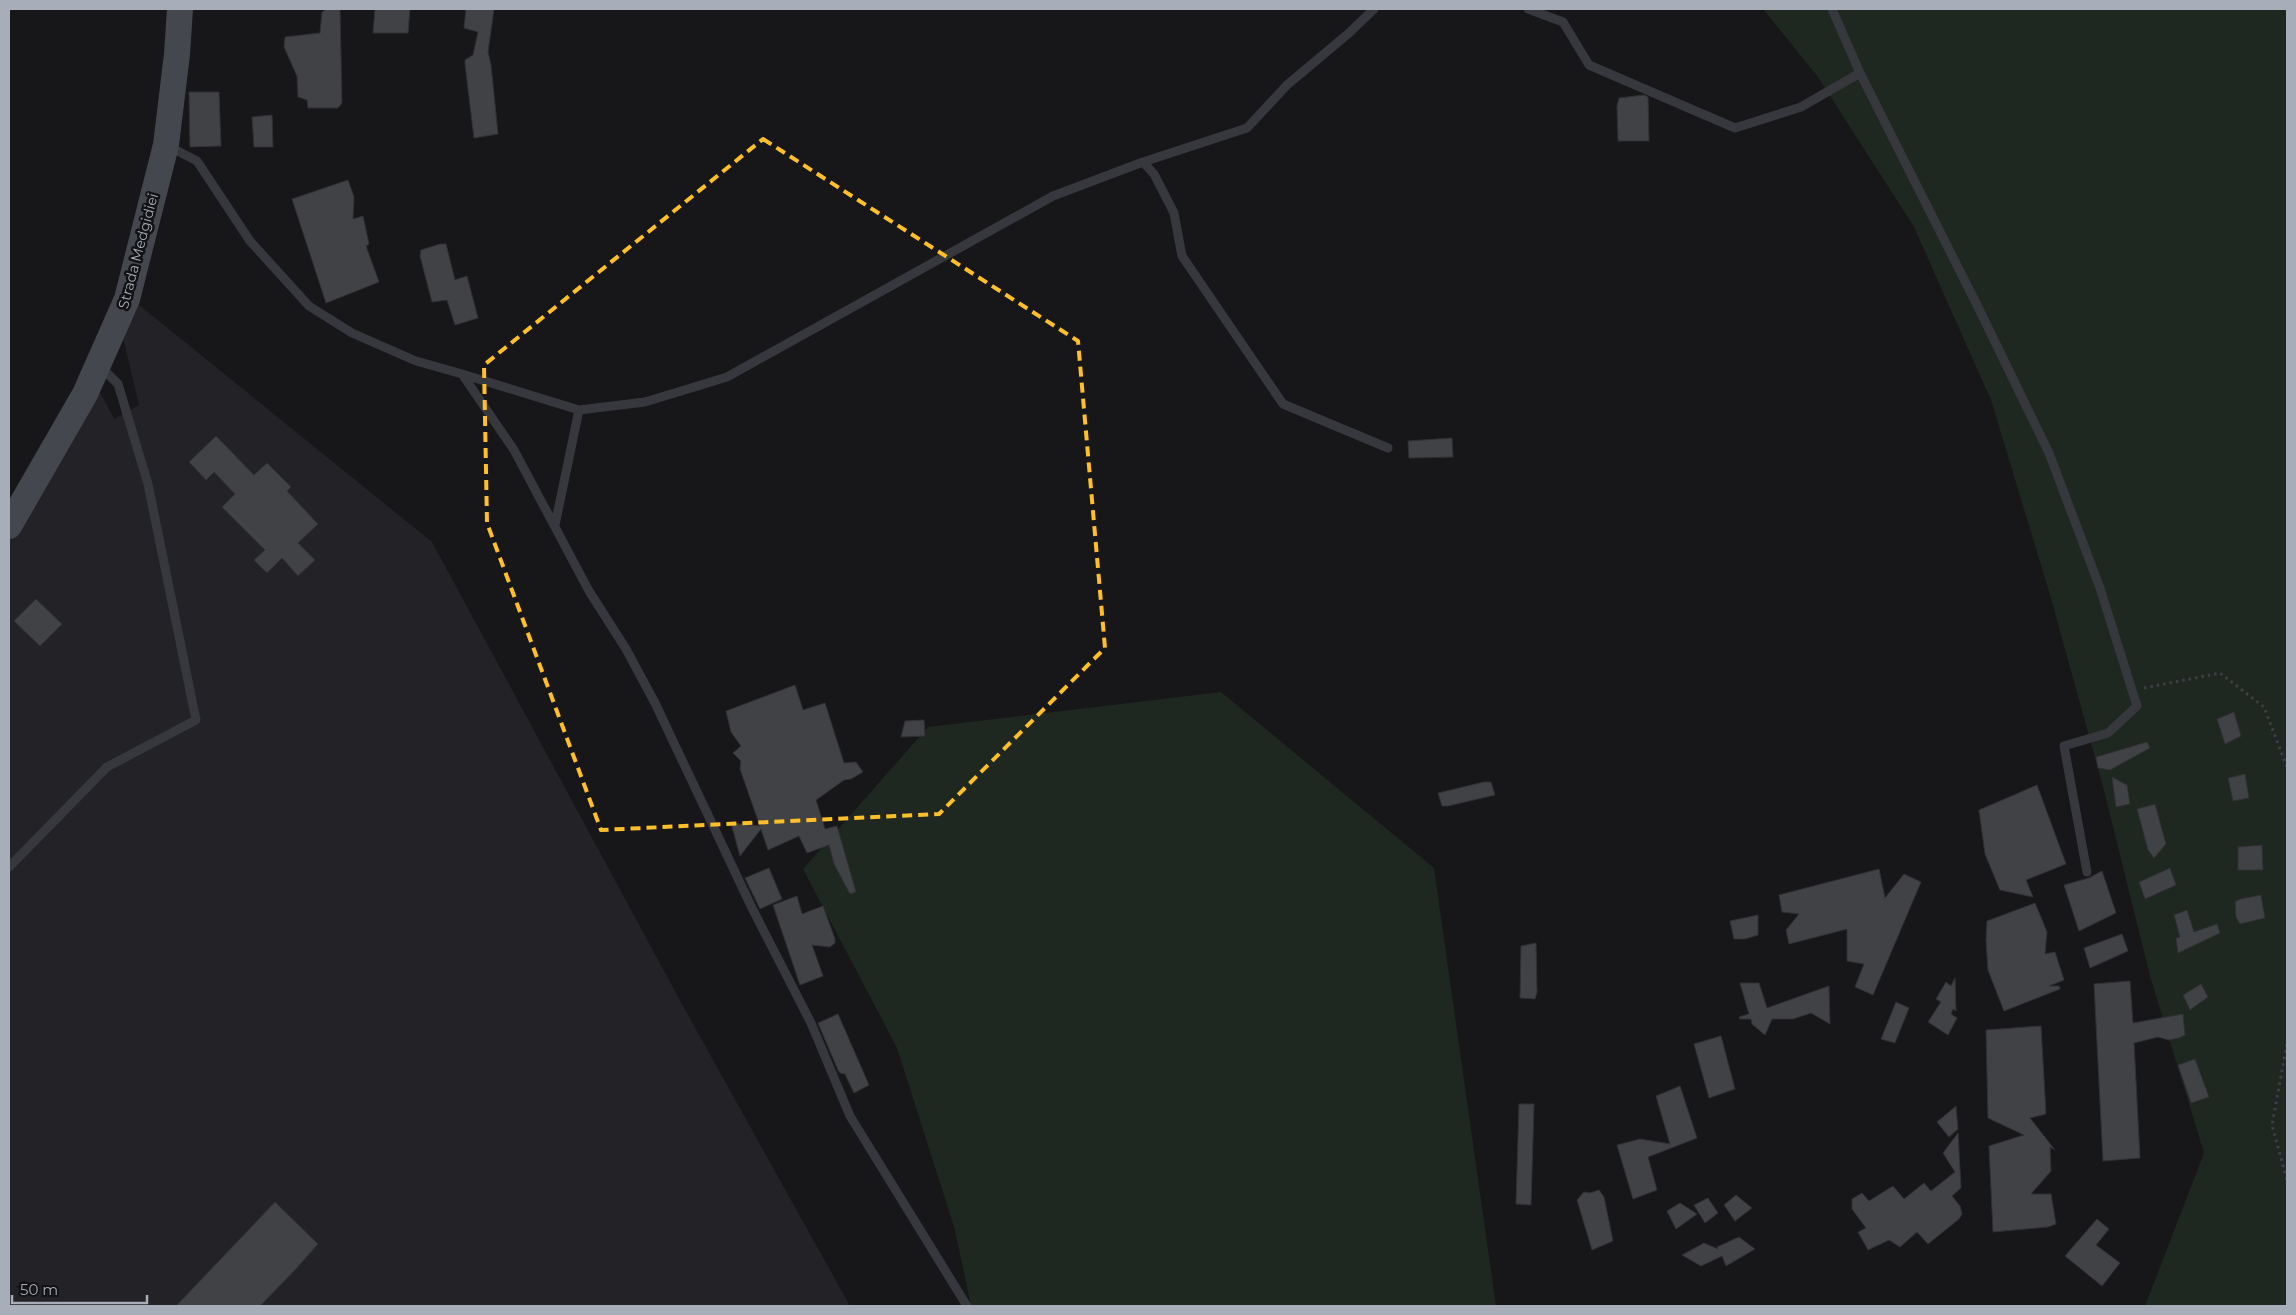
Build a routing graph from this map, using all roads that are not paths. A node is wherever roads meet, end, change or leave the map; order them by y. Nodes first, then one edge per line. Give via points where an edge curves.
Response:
1 (180, 9) edge
2 (1374, 9) edge
3 (1528, 9) edge
4 (1832, 9) edge
5 (1860, 73) junction
6 (166, 145) junction
7 (1143, 162) junction
8 (99, 365) junction
9 (462, 374) junction
10 (579, 410) junction
11 (1388, 448) dead end
12 (555, 525) junction
13 (9, 526) edge
14 (9, 868) edge
15 (2087, 872) dead end
16 (967, 1306) edge

1 - 6 main road, Strada Medgidiei
2 - 7 lane via 1287,85 1247,128
3 - 5 lane via 1564,22 1589,65 1735,128 1801,107
4 - 5 lane
5 - 15 lane via 2049,453 2100,588 2137,706 2108,733 2064,746
6 - 8 main road, Strada Medgidiei via 127,299
6 - 9 lane via 197,161 250,240 309,306 352,332 416,361
7 - 10 lane via 1053,196 727,377 645,402
7 - 11 lane via 1154,174 1174,213 1182,256 1283,404
8 - 13 main road, Strada Medgidiei
8 - 14 lane via 118,384 148,484 196,720 107,767
9 - 10 lane
9 - 12 lane via 514,450
10 - 12 lane
12 - 16 lane via 589,591 655,703 752,908 811,1023 850,1116

